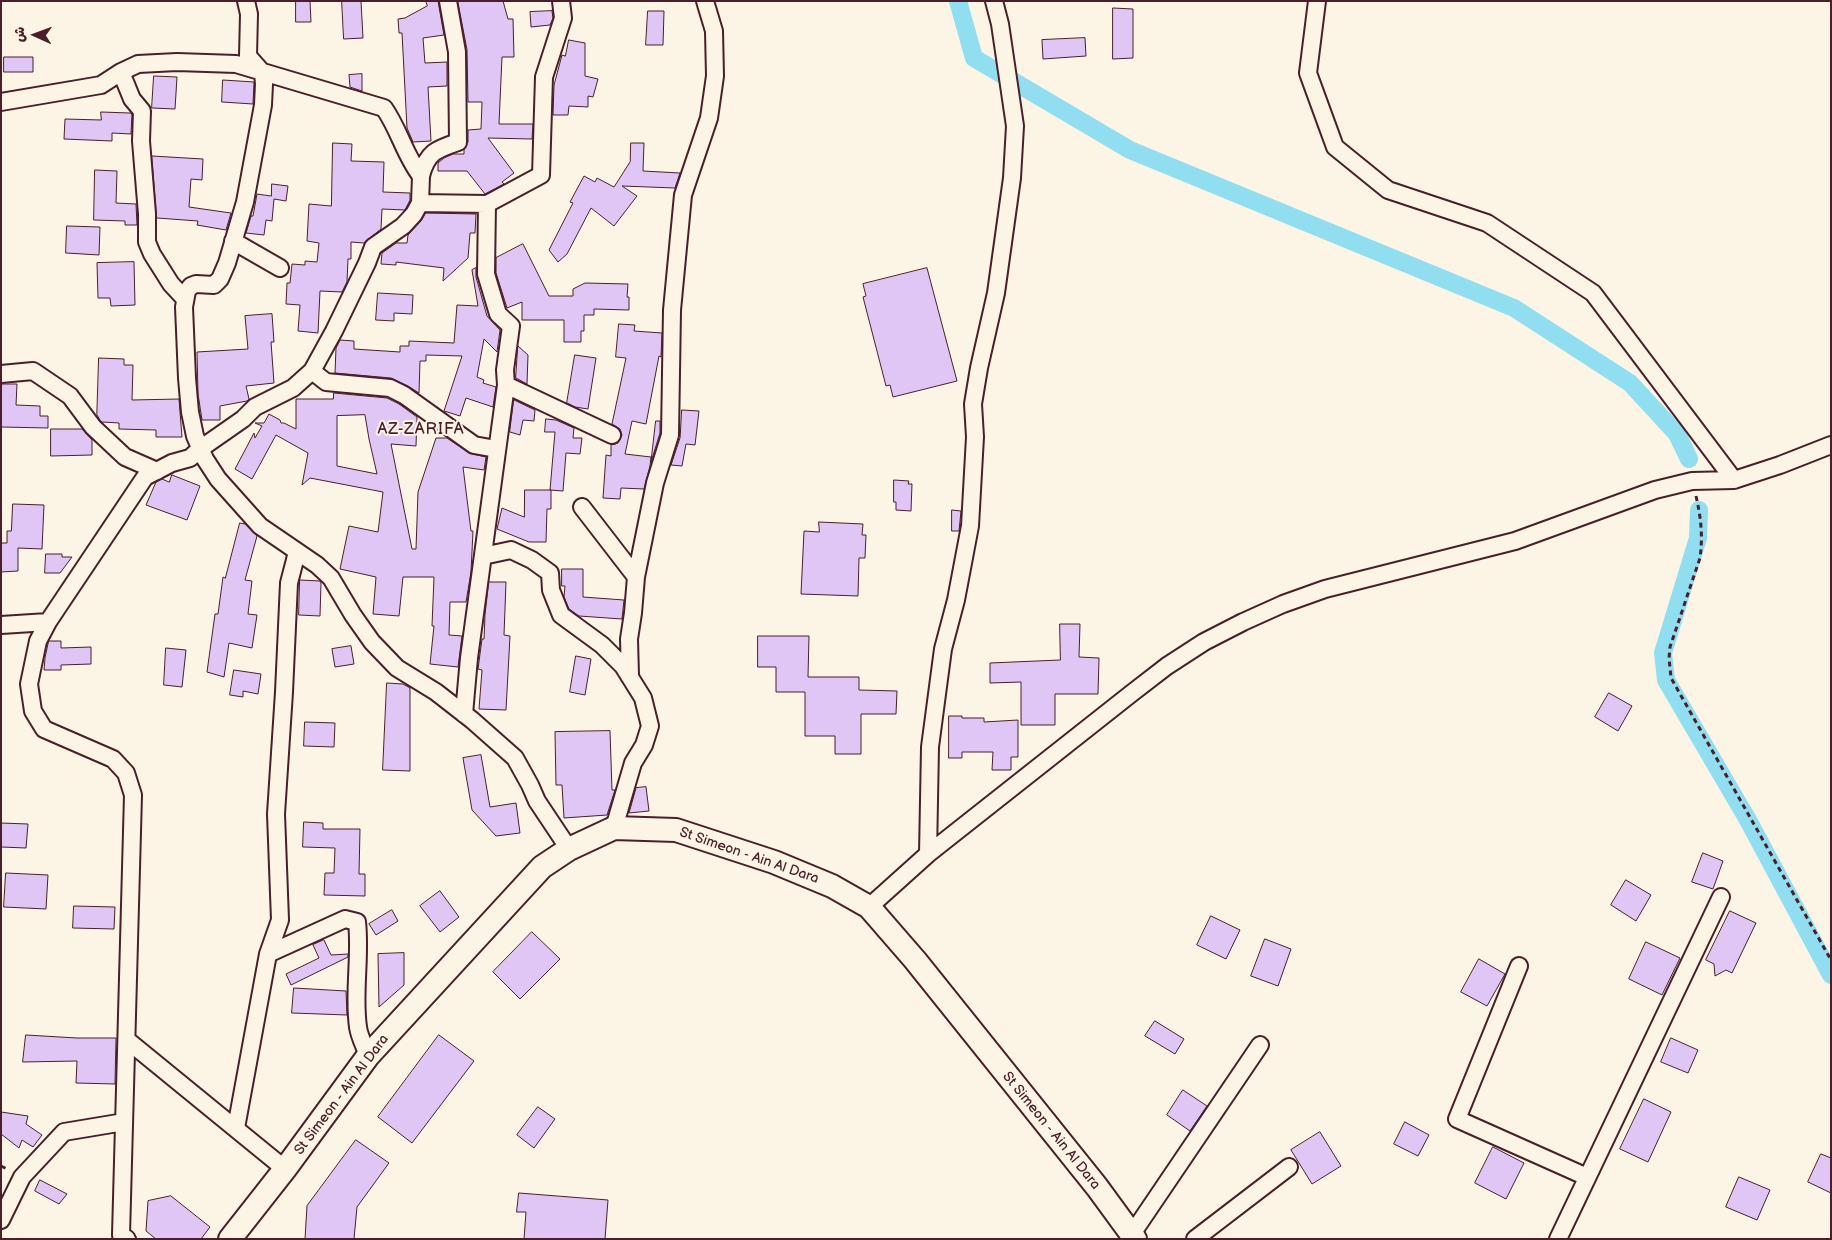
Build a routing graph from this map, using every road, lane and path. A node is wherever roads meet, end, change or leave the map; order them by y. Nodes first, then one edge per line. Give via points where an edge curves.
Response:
1 (246, 1) edge
2 (448, 1) edge
3 (561, 1) edge
4 (705, 1) edge
5 (994, 1) edge
6 (1317, 1) edge
7 (121, 72) junction
8 (263, 73) junction
9 (1, 102) edge
10 (422, 176) junction
11 (420, 204) junction
12 (487, 204) junction
13 (234, 241) junction
14 (280, 268) dead end
15 (185, 299) junction
16 (312, 371) junction
17 (1, 374) edge
18 (506, 385) junction
19 (612, 435) dead end
20 (1831, 445) edge
21 (200, 449) junction
22 (496, 449) junction
23 (157, 471) junction
24 (1734, 480) junction
25 (1692, 481) junction
26 (582, 507) dead end
27 (297, 552) junction
28 (483, 556) junction
29 (636, 577) junction
30 (48, 622) junction
31 (1, 625) edge
32 (630, 676) junction
33 (464, 714) junction
34 (614, 828) junction
35 (569, 849) junction
36 (928, 854) junction
37 (1721, 897) dead end
38 (869, 907) junction
39 (268, 954) junction
40 (1831, 960) edge
41 (1519, 966) dead end
42 (127, 1040) junction
43 (1260, 1045) dead end
44 (368, 1056) junction
45 (124, 1122) junction
46 (236, 1128) junction
47 (1289, 1167) dead end
48 (285, 1169) junction
49 (1587, 1177) junction
50 (1, 1220) edge
51 (1134, 1236) edge
52 (127, 1239) edge
53 (230, 1239) edge
54 (1195, 1239) edge
55 (1558, 1239) edge

1 - 8 street via 249,14 248,56
2 - 10 street via 457,52 458,142 440,148 430,156 424,162
3 - 12 street via 563,18 544,77 541,175
4 - 29 street via 714,31 715,76 709,118 683,195 672,310 670,435 655,483
5 - 36 street via 1012,95 1015,126 1012,178 996,293 973,404 975,437 970,526 943,648 930,747
6 - 24 street via 1308,73 1335,147 1388,190 1487,223 1593,293
7 - 8 street via 138,64 177,62 236,64
7 - 9 street via 101,85
7 - 15 street via 132,99 142,111 140,141 147,242 171,284
8 - 10 street via 384,108 412,165
8 - 13 street via 263,105 251,175
10 - 11 street
11 - 12 street
11 - 16 street via 403,226 372,247 367,264
12 - 18 street via 486,274 498,314 511,326
13 - 14 street
13 - 15 street via 220,279 214,285 191,286
15 - 21 street via 187,378 195,436
16 - 21 street via 293,388 255,407
16 - 22 street via 326,382 390,388 474,444
17 - 23 street via 33,370 70,396 93,427 125,457
18 - 19 street
18 - 22 street
20 - 24 street
21 - 23 street via 190,458
21 - 27 street via 218,480 260,526
22 - 28 street
23 - 30 street via 145,477
24 - 25 street
25 - 36 street via 1655,490 1515,541 1325,589 1243,622 1167,666
25 - 40 path via 1700,513 1702,543 1670,647 1671,678
26 - 29 street
27 - 33 street via 331,578 372,642 397,668
27 - 39 street via 288,583 276,814 280,920
28 - 32 street via 511,550 550,573 551,590 561,615 602,645
28 - 33 street
29 - 32 street via 629,639
30 - 31 street
30 - 42 street via 38,641 30,684 33,711 44,729 113,759 126,773 133,796
32 - 34 street via 643,698 650,726 633,763
33 - 35 street via 515,758 537,801
34 - 35 main road, St Simeon - Ain Al Dara
34 - 38 main road, St Simeon - Ain Al Dara via 676,830 774,862 832,886
35 - 44 main road, St Simeon - Ain Al Dara via 542,867
36 - 38 street
37 - 49 street
38 - 51 main road, St Simeon - Ain Al Dara via 915,960
39 - 44 street via 345,919 358,922 358,1028
39 - 46 street
41 - 49 street via 1457,1119
42 - 45 street
42 - 46 street
43 - 51 street
44 - 48 main road, St Simeon - Ain Al Dara
45 - 50 street via 64,1132 22,1177
45 - 52 street via 121,1234
46 - 48 street
47 - 54 street
48 - 53 main road, St Simeon - Ain Al Dara
49 - 55 street

